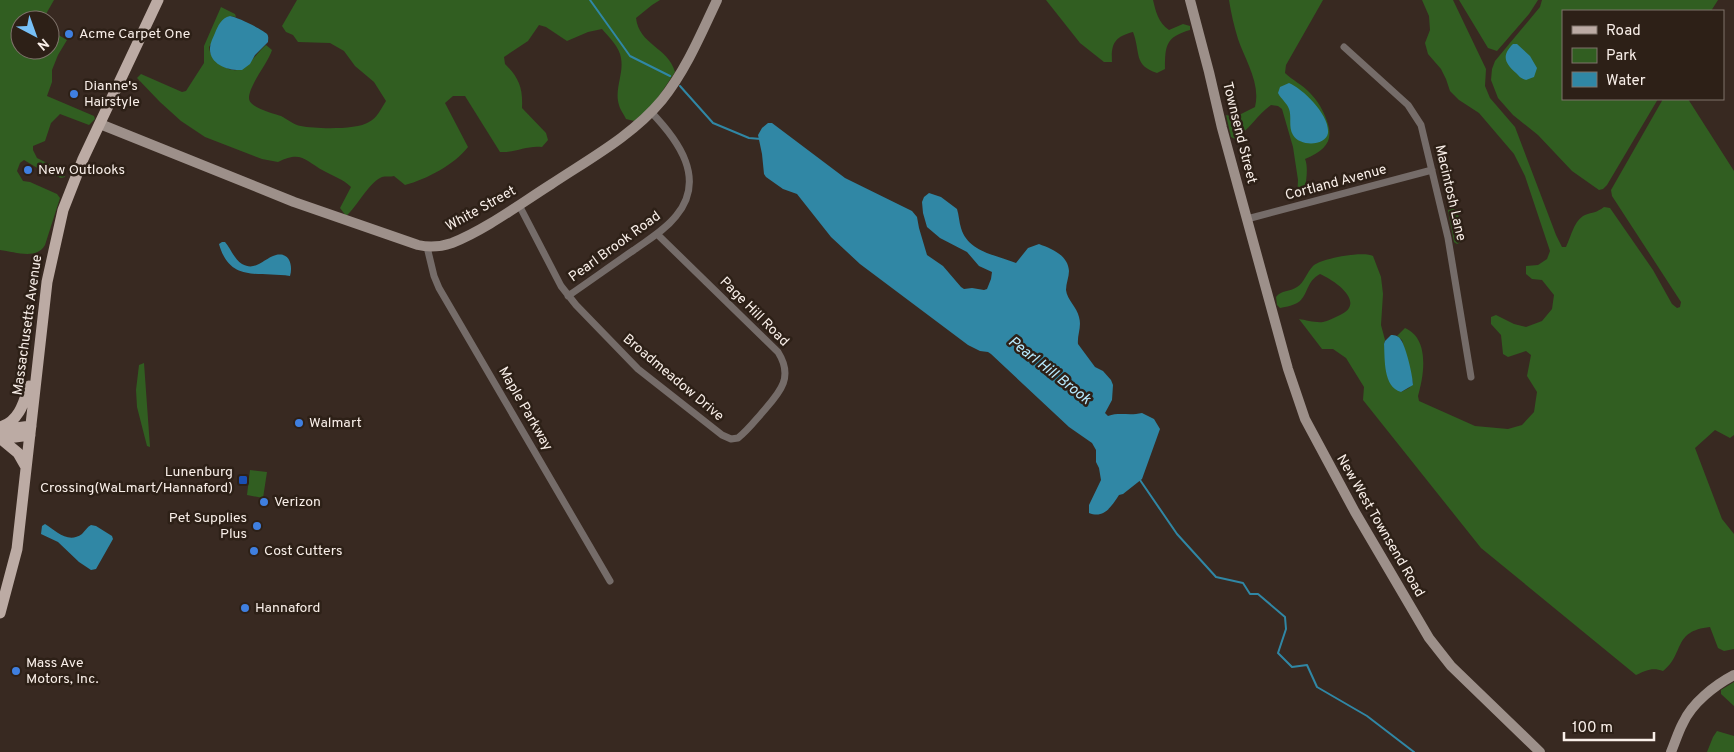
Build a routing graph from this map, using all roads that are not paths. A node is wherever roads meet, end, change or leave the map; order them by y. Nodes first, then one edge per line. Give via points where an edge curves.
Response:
1 (158, 0) edge
2 (717, 0) edge
3 (1190, 0) edge
4 (1344, 47) dead end
5 (651, 112) junction
6 (100, 124) junction
7 (1432, 170) junction
8 (519, 205) junction
9 (1247, 219) junction
10 (657, 234) junction
11 (427, 247) junction
12 (1262, 273) joint
13 (568, 296) junction
14 (37, 363) junction
15 (1471, 377) dead end
16 (0, 428) edge
17 (30, 430) junction
18 (0, 437) edge
19 (735, 439) joint
20 (26, 467) junction
21 (610, 581) dead end
22 (0, 613) edge
23 (1734, 675) edge
24 (1540, 752) edge
25 (1671, 752) edge

1 - 6 main road, Massachusetts Avenue
2 - 5 street, White Street via 692,53
3 - 9 street, Townsend Street
4 - 7 street, Macintosh Lane via 1413,111 1421,127
5 - 8 street, White Street via 625,135
5 - 10 street, Pearl Brook Road via 679,147 689,181 681,210
6 - 11 street, White Street via 294,202
6 - 14 main road, Massachusetts Avenue via 63,210 48,274
7 - 9 street, Cortland Avenue
7 - 15 street, Macintosh Lane via 1451,250
8 - 11 street, White Street via 470,234
8 - 13 street, Broadmeadow Drive
9 - 12 street, Townsend Street
10 - 13 street, Pearl Brook Road
10 - 19 street, Page Hill Road via 783,360 786,373 780,392 744,434
11 - 21 street, Maple Parkway via 434,276 443,295
12 - 24 street, New West Townsend Road via 1305,419 1384,562 1450,666
13 - 19 street, Broadmeadow Drive via 638,369 727,438
14 - 16 main road via 17,416
14 - 17 main road, Massachusetts Avenue
16 - 17 main road
17 - 18 main road via 15,437
17 - 20 main road, Massachusetts Avenue
18 - 20 main road via 18,453
20 - 22 main road, Massachusetts Avenue via 17,549
23 - 25 street via 1698,702 1687,716

